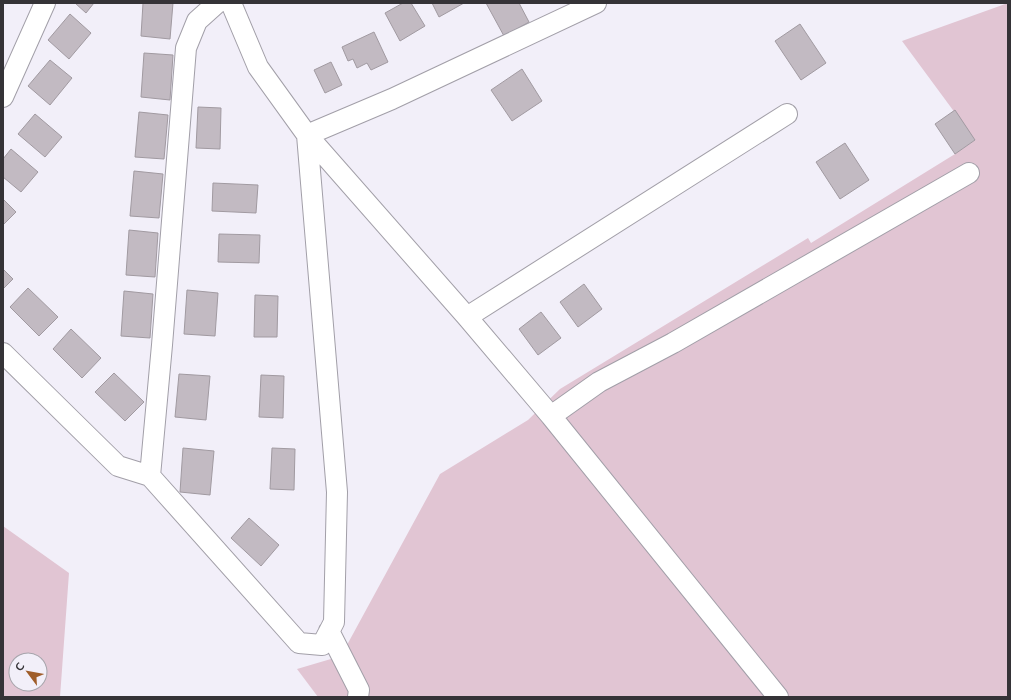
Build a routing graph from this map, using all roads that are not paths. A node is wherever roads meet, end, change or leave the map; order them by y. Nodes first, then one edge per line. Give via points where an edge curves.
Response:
1 (45, 3) edge
2 (217, 3) edge
3 (231, 3) edge
4 (596, 3) edge
5 (3, 97) edge
6 (787, 114) dead end
7 (307, 135) junction
8 (969, 173) dead end
9 (467, 317) junction
10 (3, 353) edge
11 (551, 416) junction
12 (150, 476) junction
13 (329, 631) junction
14 (358, 697) edge
15 (778, 697) edge

1 - 5 street
2 - 12 street via 197,21 186,48
3 - 7 street via 258,67
4 - 7 street via 392,99
6 - 9 street
7 - 9 street
7 - 13 street via 337,492 334,622
8 - 11 street via 673,343 599,382
9 - 11 street
10 - 12 street via 118,466
11 - 15 street
12 - 13 street via 299,643 322,645
13 - 14 street via 359,690

